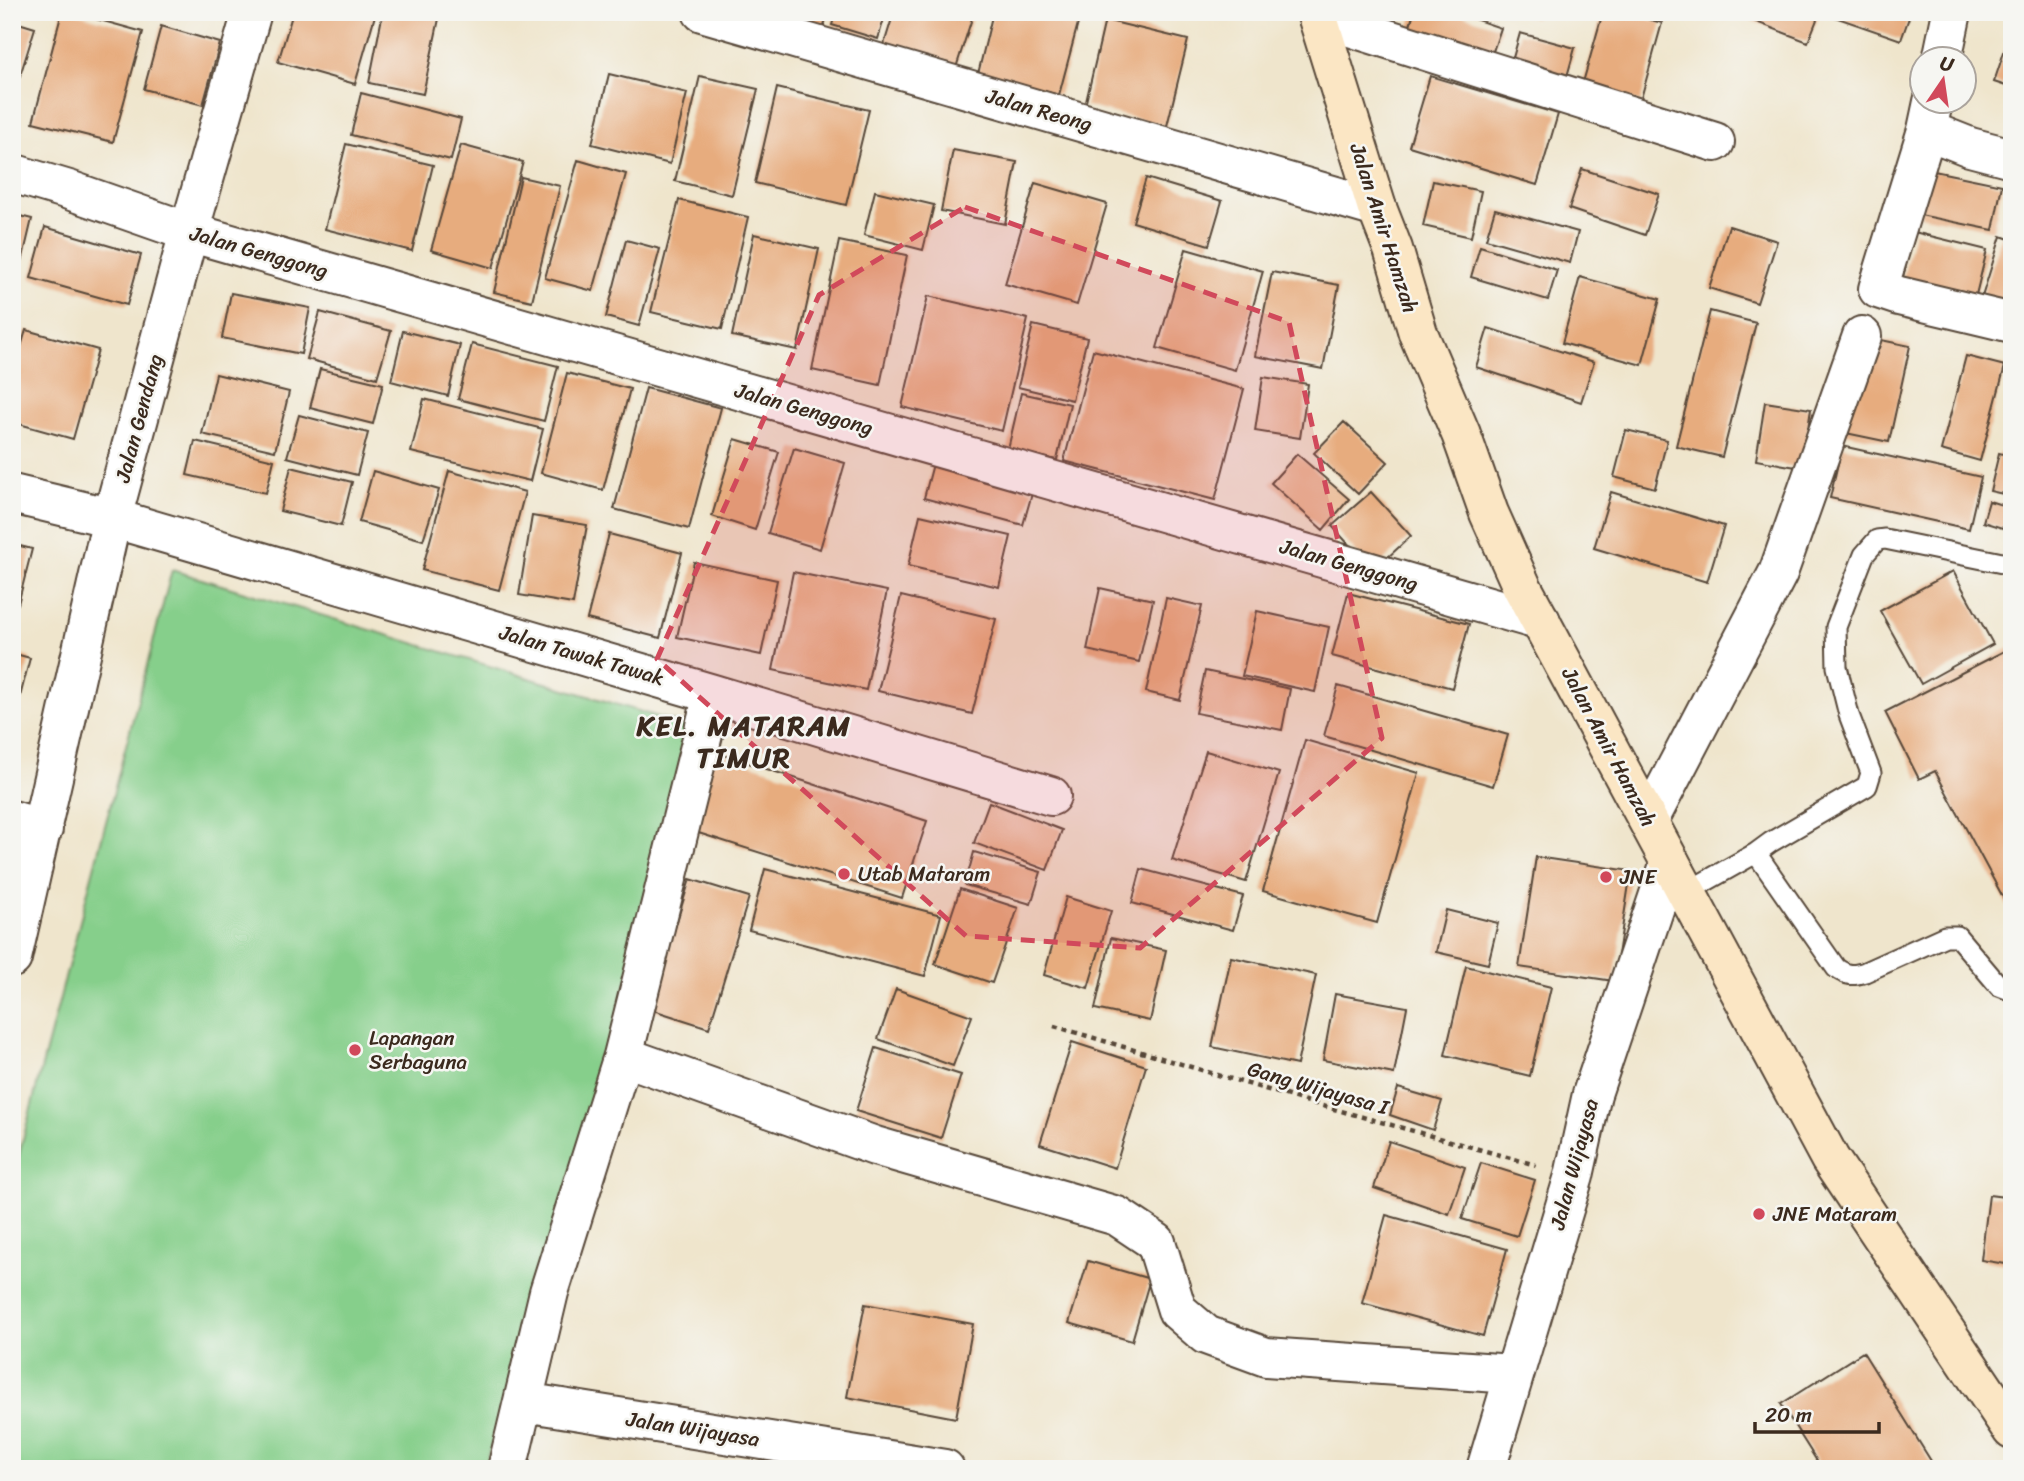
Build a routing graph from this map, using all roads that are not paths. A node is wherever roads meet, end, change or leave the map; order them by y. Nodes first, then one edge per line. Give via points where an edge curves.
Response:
1 (252, 12) edge
2 (702, 12) edge
3 (1952, 12) edge
4 (1317, 15) edge
5 (1944, 46) edge
6 (1930, 116) edge
7 (1715, 142) dead end
8 (2012, 158) edge
9 (12, 173) edge
10 (1377, 208) junction
11 (190, 232) junction
12 (2012, 323) edge
13 (1862, 336) dead end
14 (12, 494) edge
15 (112, 517) junction
16 (2012, 565) edge
17 (1541, 621) junction
18 (713, 694) junction
19 (1051, 796) dead end
20 (1649, 820) junction
21 (28, 825) edge
22 (1756, 853) junction
23 (1678, 878) junction
24 (12, 958) edge
25 (2012, 991) edge
26 (623, 1056) junction
27 (1513, 1374) junction
28 (524, 1402) junction
29 (2012, 1430) edge
30 (507, 1469) edge
31 (945, 1469) edge
32 (1486, 1469) edge

1 - 11 street, Jalan Gendang
2 - 10 street, Jalan Reong
3 - 5 street
4 - 7 street
4 - 10 street, Jalan Amir Hamzah
6 - 8 street via 1970,147
6 - 12 street via 1878,289
9 - 11 street, Jalan Genggong
10 - 17 street, Jalan Amir Hamzah via 1419,333 1489,513
11 - 15 street, Jalan Gendang
11 - 17 street, Jalan Genggong
13 - 20 street via 1778,573
14 - 15 street, Jalan Tawak Tawak
15 - 18 street, Jalan Tawak Tawak
15 - 21 street, Jalan Gendang
16 - 22 lane via 1885,538 1871,545 1836,627 1837,667 1871,779 1867,786
17 - 20 street, Jalan Amir Hamzah
18 - 19 street, Jalan Tawak Tawak
18 - 26 street
20 - 23 street, Jalan Amir Hamzah
21 - 24 street, Jalan Gendang
22 - 23 lane
22 - 25 lane via 1844,974 1854,976 1945,936 1957,936 1999,986
23 - 27 street, Jalan Wijayasa via 1592,1094 1574,1176
23 - 29 street, Jalan Amir Hamzah via 1830,1159
26 - 27 street via 875,1146 1116,1216 1156,1242 1177,1310 1206,1335 1266,1357
26 - 28 street via 550,1292
27 - 32 street, Jalan Wijayasa
28 - 30 street
28 - 31 street, Jalan Wijayasa

